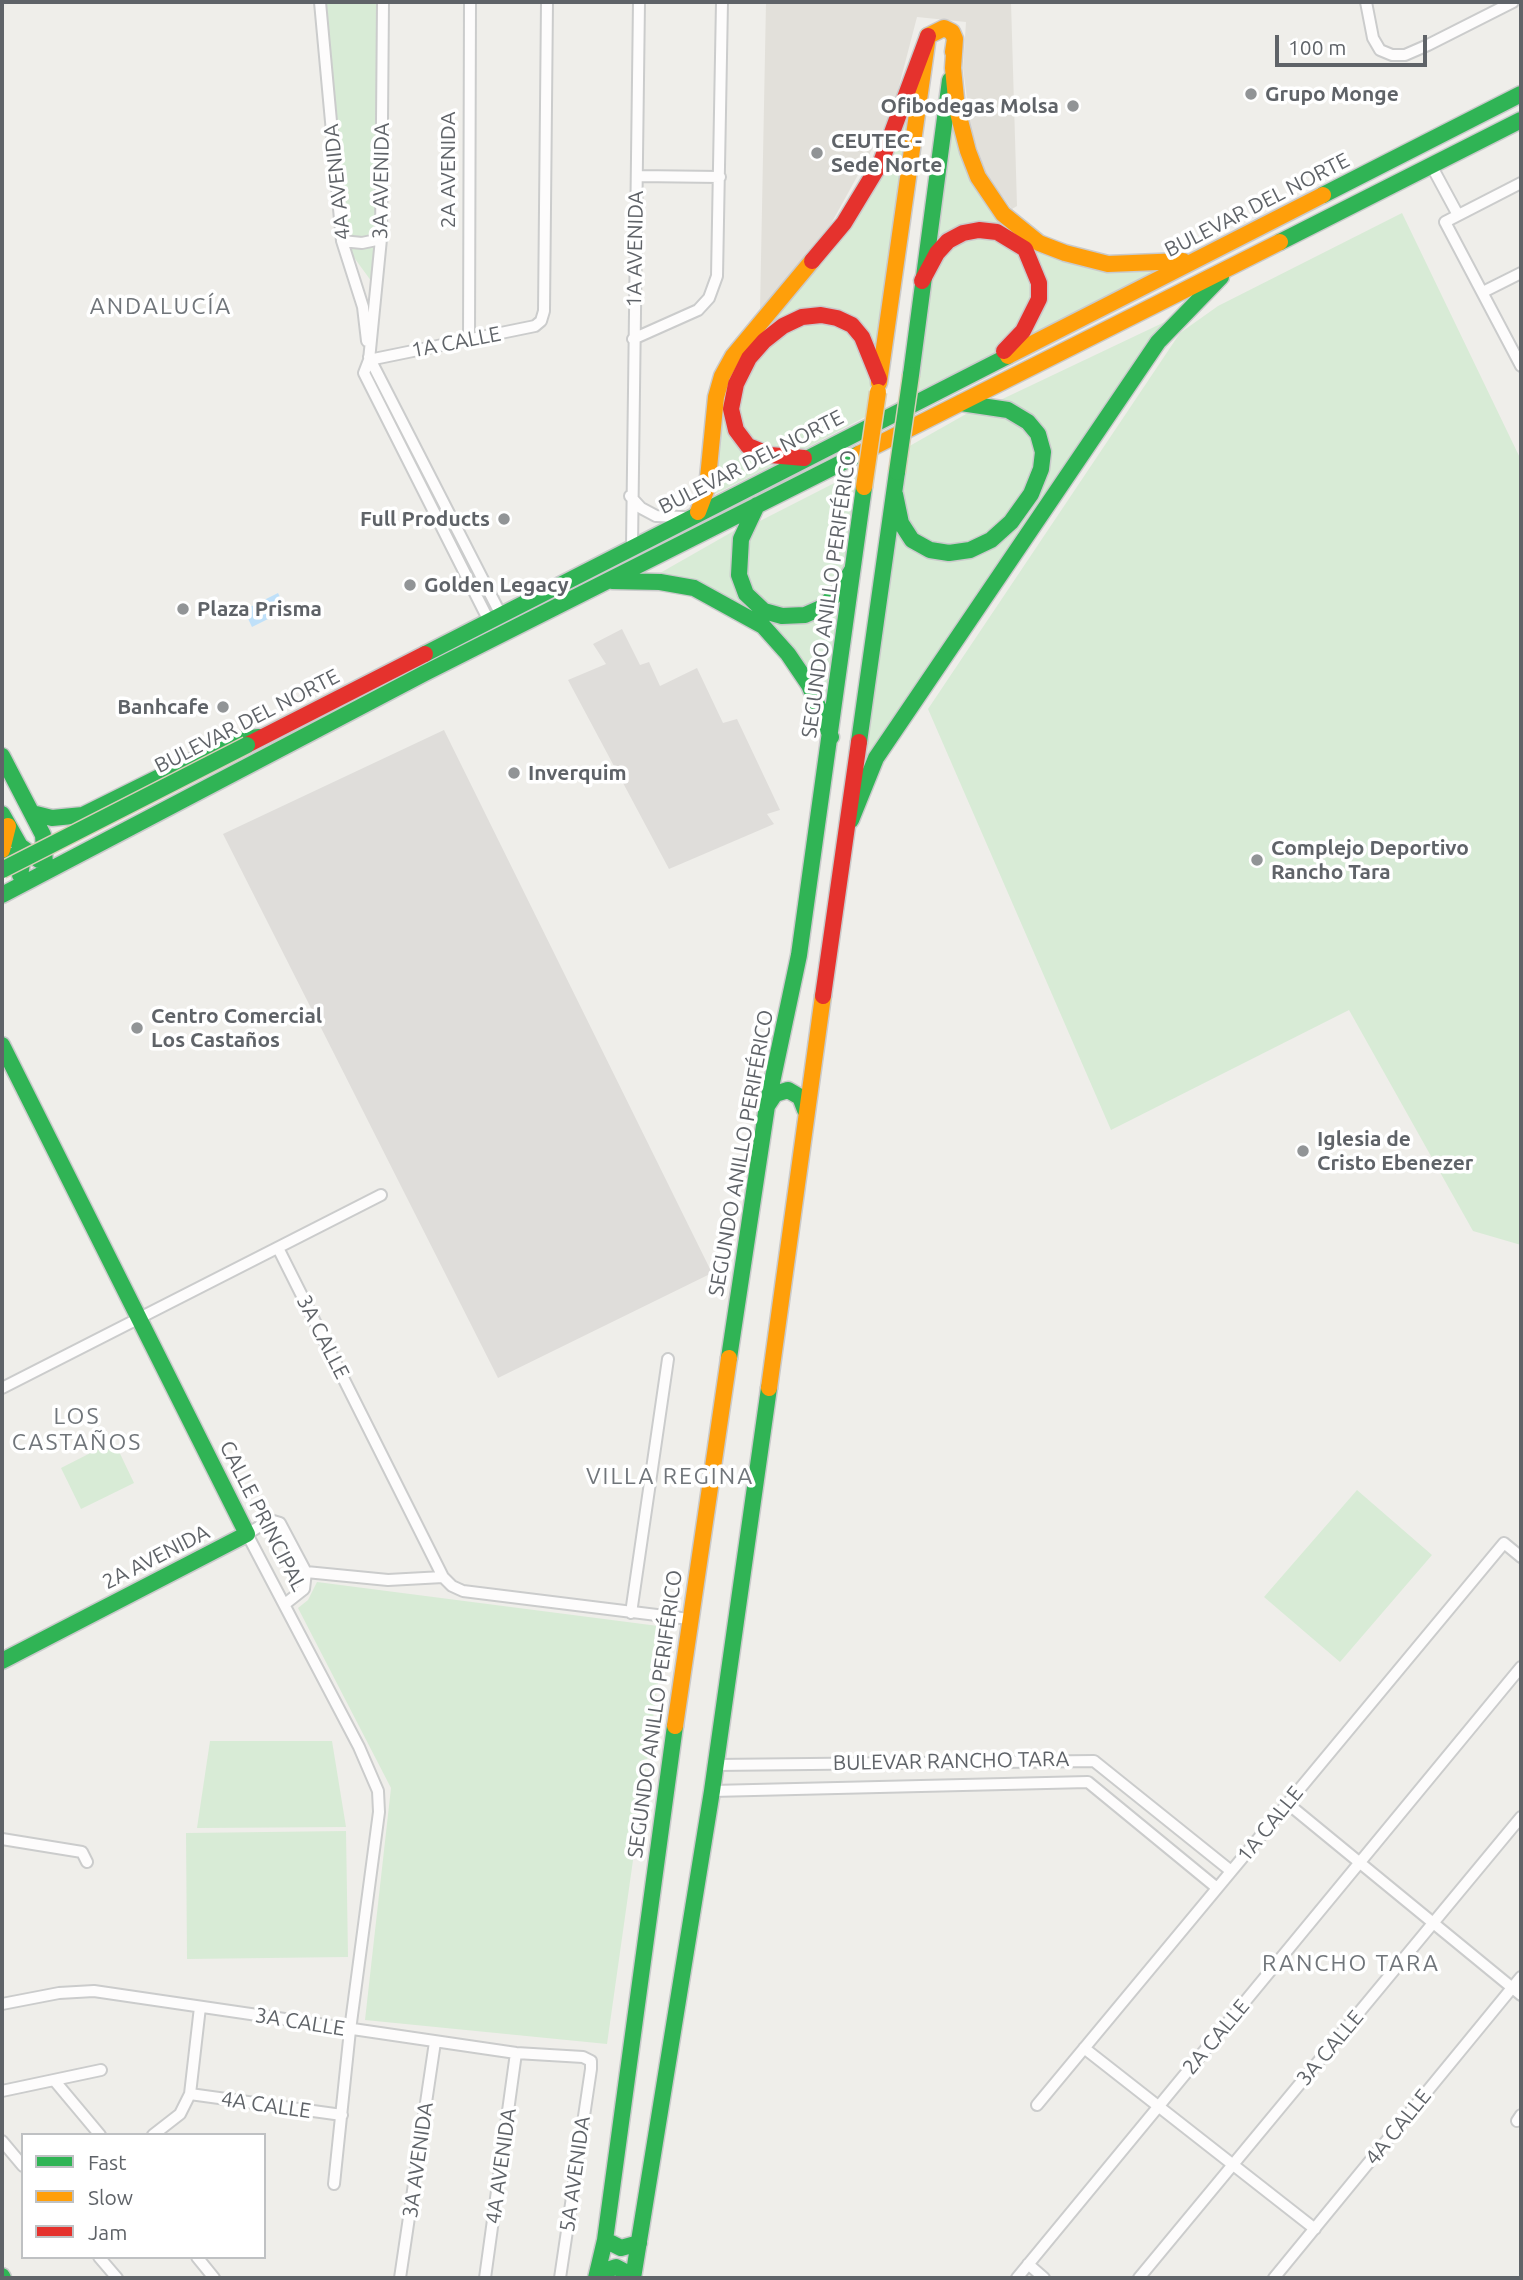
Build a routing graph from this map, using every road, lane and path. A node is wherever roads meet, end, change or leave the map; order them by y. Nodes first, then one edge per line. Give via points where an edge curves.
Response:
1 (320, 2) edge
2 (383, 2) edge
3 (470, 2) edge
4 (547, 2) edge
5 (639, 2) edge
6 (722, 2) edge
7 (1366, 2) edge
8 (1513, 2) edge
9 (928, 36) junction
10 (955, 39) junction
11 (1521, 94) edge
12 (1521, 120) edge
13 (1431, 165) junction
14 (637, 176) junction
15 (720, 177) junction
16 (1521, 183) edge
17 (1458, 215) junction
18 (381, 239) junction
19 (342, 240) junction
20 (1195, 260) junction
21 (1237, 262) junction
22 (1521, 273) edge
23 (922, 281) junction
24 (1483, 292) junction
25 (469, 339) junction
26 (633, 339) junction
27 (369, 360) junction
28 (993, 362) junction
29 (1521, 366) edge
30 (878, 386) junction
31 (960, 403) junction
32 (805, 458) junction
33 (895, 494) junction
34 (631, 496) junction
35 (757, 505) junction
36 (694, 515) junction
37 (632, 546) junction
38 (852, 570) junction
39 (607, 581) junction
40 (494, 616) junction
41 (263, 736) junction
42 (831, 737) junction
43 (2, 756) edge
44 (233, 775) junction
45 (32, 813) junction
46 (65, 818) junction
47 (5, 820) edge
48 (851, 820) junction
49 (2, 850) edge
50 (73, 850) junction
51 (2, 856) edge
52 (44, 864) junction
53 (2, 870) edge
54 (20, 876) junction
55 (2, 885) edge
56 (2, 895) edge
57 (2, 1045) edge
58 (767, 1105) junction
59 (805, 1110) junction
60 (381, 1195) dead end
61 (278, 1248) junction
62 (138, 1319) junction
63 (668, 1359) dead end
64 (2, 1388) edge
65 (247, 1534) junction
66 (1521, 1557) edge
67 (306, 1572) junction
68 (443, 1577) junction
69 (285, 1604) junction
70 (631, 1613) junction
71 (689, 1619) junction
72 (2, 1661) edge
73 (1521, 1667) edge
74 (1058, 1759) junction
75 (715, 1765) junction
76 (1058, 1781) junction
77 (712, 1791) junction
78 (1287, 1803) junction
79 (1521, 1817) edge
80 (2, 1839) edge
81 (87, 1862) dead end
82 (1360, 1863) junction
83 (1231, 1871) junction
84 (1217, 1888) junction
85 (1434, 1923) junction
86 (1521, 1977) edge
87 (1517, 1991) edge
88 (2, 2004) edge
89 (200, 2007) junction
90 (350, 2029) junction
91 (435, 2042) junction
92 (1084, 2048) junction
93 (516, 2053) junction
94 (590, 2069) joint
95 (101, 2070) dead end
96 (54, 2080) junction
97 (2, 2091) edge
98 (190, 2094) junction
99 (1037, 2105) dead end
100 (1159, 2106) junction
101 (342, 2115) junction
102 (98, 2133) edge
103 (156, 2133) edge
104 (2, 2141) edge
105 (21, 2164) edge
106 (1233, 2165) junction
107 (334, 2184) dead end
108 (1315, 2229) junction
109 (604, 2240) junction
110 (639, 2243) junction
111 (101, 2259) edge
112 (199, 2259) edge
113 (1028, 2264) junction
114 (597, 2275) edge
115 (633, 2277) edge
116 (117, 2278) edge
117 (214, 2278) edge
118 (400, 2278) edge
119 (485, 2278) edge
120 (560, 2278) edge
121 (1017, 2278) edge
122 (1044, 2278) edge
123 (1139, 2278) edge
124 (1274, 2278) edge

1 - 19 street, 4A AVENIDA
2 - 18 street, 3A AVENIDA
3 - 25 street, 2A AVENIDA
4 - 25 street, 1A CALLE via 544,311 535,326
5 - 14 street, 1A AVENIDA
6 - 15 street
7 - 8 street via 1373,38 1380,50 1392,55 1405,55
9 - 10 main road via 944,28
9 - 30 main road, SEGUNDO ANILLO PERIFÉRICO
9 - 36 main road via 881,162 844,223 733,356 722,376 707,488
10 - 20 main road via 957,109 968,151 978,177 1003,214 1039,243 1108,264
10 - 23 main road
11 - 20 main road, BULEVAR DEL NORTE
12 - 13 main road, BULEVAR DEL NORTE
13 - 17 street
13 - 21 main road, BULEVAR DEL NORTE
14 - 15 street
14 - 26 street, 1A AVENIDA
15 - 26 street via 719,257 709,298 698,310
16 - 17 street
17 - 24 street via 1445,222
18 - 19 street via 362,243
18 - 27 street, 3A AVENIDA
19 - 27 street, 4A AVENIDA via 363,307
20 - 28 main road, BULEVAR DEL NORTE
21 - 31 main road, BULEVAR DEL NORTE
21 - 48 main road via 1158,342 876,758
22 - 24 street
23 - 28 main road via 937,253 963,233 997,232 1025,249 1039,283 1039,299 1023,331
23 - 33 main road, bridge
24 - 29 street
25 - 27 street, 1A CALLE
26 - 34 street, 1A AVENIDA
27 - 40 street
28 - 32 main road, BULEVAR DEL NORTE
30 - 32 main road via 862,337 852,325 837,318 802,317 764,341 736,384 732,409 736,430 748,446 770,455
30 - 38 main road, SEGUNDO ANILLO PERIFÉRICO, bridge
31 - 33 main road via 1008,410 1038,434 1041,470 1031,494 991,540 949,553 912,540 901,523
31 - 35 main road, BULEVAR DEL NORTE
32 - 36 main road, BULEVAR DEL NORTE
33 - 48 main road
34 - 36 street via 656,516
34 - 37 street, 1A AVENIDA
35 - 38 main road via 741,539 738,575 747,594 764,611 805,615 823,607
35 - 39 main road, BULEVAR DEL NORTE
36 - 37 main road, BULEVAR DEL NORTE
37 - 40 main road, BULEVAR DEL NORTE
38 - 42 main road, SEGUNDO ANILLO PERIFÉRICO
39 - 42 main road via 694,588 763,626 809,685
39 - 44 main road, BULEVAR DEL NORTE
40 - 41 main road, BULEVAR DEL NORTE
41 - 46 main road via 234,740 83,815
41 - 53 main road, BULEVAR DEL NORTE, bridge
42 - 58 main road, SEGUNDO ANILLO PERIFÉRICO via 799,955
43 - 45 main road
44 - 50 main road via 224,775
44 - 56 main road, BULEVAR DEL NORTE
45 - 46 main road
45 - 52 main road via 43,835
46 - 50 main road via 54,837 59,846
47 - 49 main road
47 - 52 main road via 20,846
48 - 59 main road
50 - 52 main road
51 - 54 main road via 16,856 22,864
52 - 54 main road
54 - 55 main road
57 - 62 main road, CALLE PRINCIPAL
58 - 59 main road via 775,1094 788,1090 800,1097
58 - 71 main road, SEGUNDO ANILLO PERIFÉRICO
59 - 75 main road
60 - 61 street
61 - 62 street
61 - 68 street, 3A CALLE
62 - 64 street
62 - 65 main road, CALLE PRINCIPAL
63 - 70 street
65 - 67 street, 2A AVENIDA via 270,1520 280,1523
65 - 69 street, CALLE PRINCIPAL
65 - 72 main road, 2A AVENIDA
66 - 78 street, 1A CALLE via 1504,1543
67 - 68 street via 388,1580
67 - 69 street via 304,1589
68 - 70 street, 3A CALLE via 463,1591
69 - 90 street, CALLE PRINCIPAL via 365,1757 378,1791
70 - 71 street
71 - 109 main road, SEGUNDO ANILLO PERIFÉRICO
73 - 82 street, 2A CALLE
74 - 75 street, BULEVAR RANCHO TARA
74 - 76 street
74 - 83 street, BULEVAR RANCHO TARA via 1094,1761
75 - 77 main road
76 - 77 street, BULEVAR RANCHO TARA
76 - 84 street, BULEVAR RANCHO TARA via 1088,1782
77 - 110 main road
78 - 82 street
78 - 83 street, 1A CALLE
79 - 85 street, 3A CALLE
80 - 81 street via 82,1853
82 - 85 street
82 - 100 street, 2A CALLE
83 - 84 street, 1A CALLE
84 - 92 street, 1A CALLE
85 - 87 street
85 - 106 street, 3A CALLE
86 - 87 street, 4A CALLE
87 - 108 street, 4A CALLE
88 - 89 street, 3A CALLE via 94,1991
89 - 90 street, 3A CALLE
89 - 98 street
90 - 91 street, 3A CALLE
90 - 101 street
91 - 93 street, 3A CALLE
91 - 118 street, 3A AVENIDA
92 - 99 street, 1A CALLE
92 - 100 street
93 - 94 street, 3A CALLE via 583,2057 591,2061
93 - 119 street, 4A AVENIDA
94 - 120 street, 5A AVENIDA
95 - 96 street
96 - 97 street
96 - 102 street
98 - 101 street, 4A CALLE
98 - 103 street via 180,2114
100 - 106 street
100 - 113 street, 2A CALLE
101 - 107 street
104 - 105 street
106 - 108 street
106 - 123 street, 3A CALLE
108 - 124 street, 4A CALLE
109 - 110 main road via 621,2248
109 - 114 main road, SEGUNDO ANILLO PERIFÉRICO
110 - 115 main road
111 - 116 street
112 - 117 street
113 - 121 street, 2A CALLE
113 - 122 street
114 - 115 main road via 616,2267

